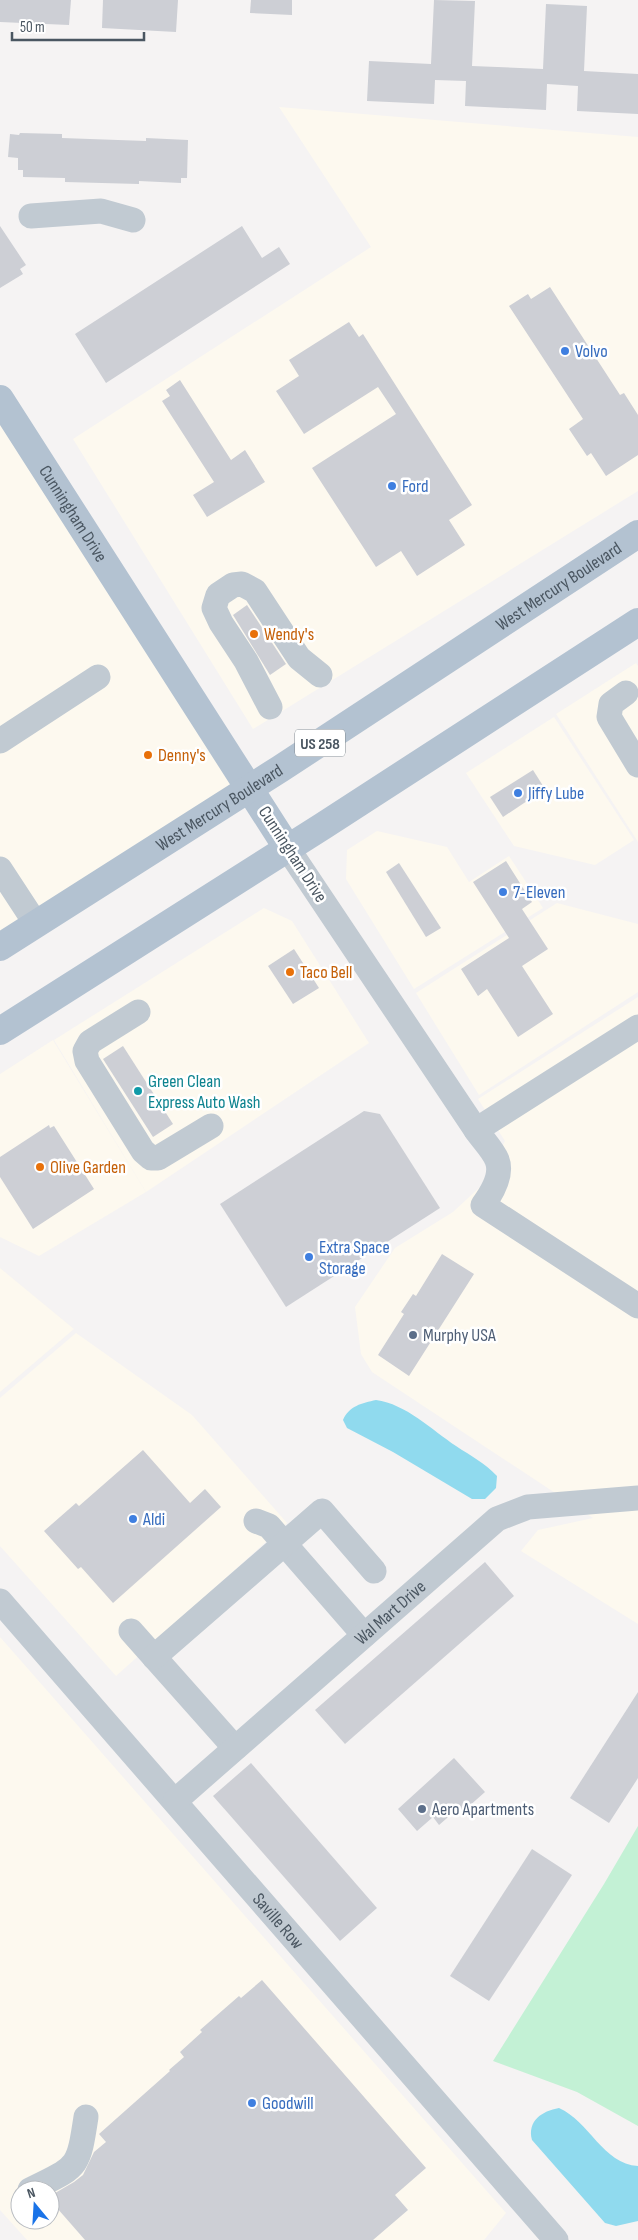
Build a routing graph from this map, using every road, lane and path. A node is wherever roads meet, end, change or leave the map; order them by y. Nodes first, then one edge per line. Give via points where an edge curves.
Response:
1 (31, 216) dead end
2 (133, 220) dead end
3 (1, 403) edge
4 (638, 534) edge
5 (638, 622) edge
6 (320, 675) dead end
7 (98, 677) dead end
8 (626, 693) dead end
9 (270, 707) dead end
10 (0, 741) edge
11 (638, 765) edge
12 (250, 788) junction
13 (288, 849) junction
14 (0, 869) edge
15 (36, 924) junction
16 (0, 948) edge
17 (138, 1012) dead end
18 (638, 1027) edge
19 (0, 1031) edge
20 (212, 1126) dead end
21 (476, 1130) junction
22 (638, 1306) edge
23 (638, 1498) edge
24 (256, 1521) dead end
25 (284, 1544) junction
26 (374, 1571) dead end
27 (0, 1601) edge
28 (131, 1631) dead end
29 (364, 1635) junction
30 (154, 1657) junction
31 (235, 1748) junction
32 (175, 1801) junction
33 (86, 2117) dead end
34 (48, 2180) edge
35 (556, 2240) edge

1 - 2 street via 101,211
3 - 12 main road, Cunningham Drive
4 - 12 main road, West Mercury Boulevard / US 258
5 - 13 main road
6 - 9 street via 299,658 255,591 242,584 225,589 215,601 216,614
7 - 10 street
8 - 11 street via 612,704 609,718
12 - 13 main road, Cunningham Drive
12 - 15 main road, West Mercury Boulevard / US 258
13 - 19 main road
13 - 21 street, Cunningham Drive
14 - 15 street
15 - 16 main road, West Mercury Boulevard / US 258
17 - 20 street via 90,1042 85,1051 87,1061 143,1151 151,1158 158,1158
18 - 21 street
21 - 22 street, Cunningham Drive via 498,1161 492,1192 483,1205
23 - 29 street, Wal Mart Drive via 528,1507 497,1519
24 - 25 street via 269,1526
25 - 26 street via 322,1511
25 - 29 street
25 - 30 street
27 - 32 street, Saville Row
28 - 30 street
29 - 31 street, Wal Mart Drive
30 - 31 street
31 - 32 street, Wal Mart Drive
32 - 35 street, Saville Row
33 - 34 street via 80,2155 74,2166

